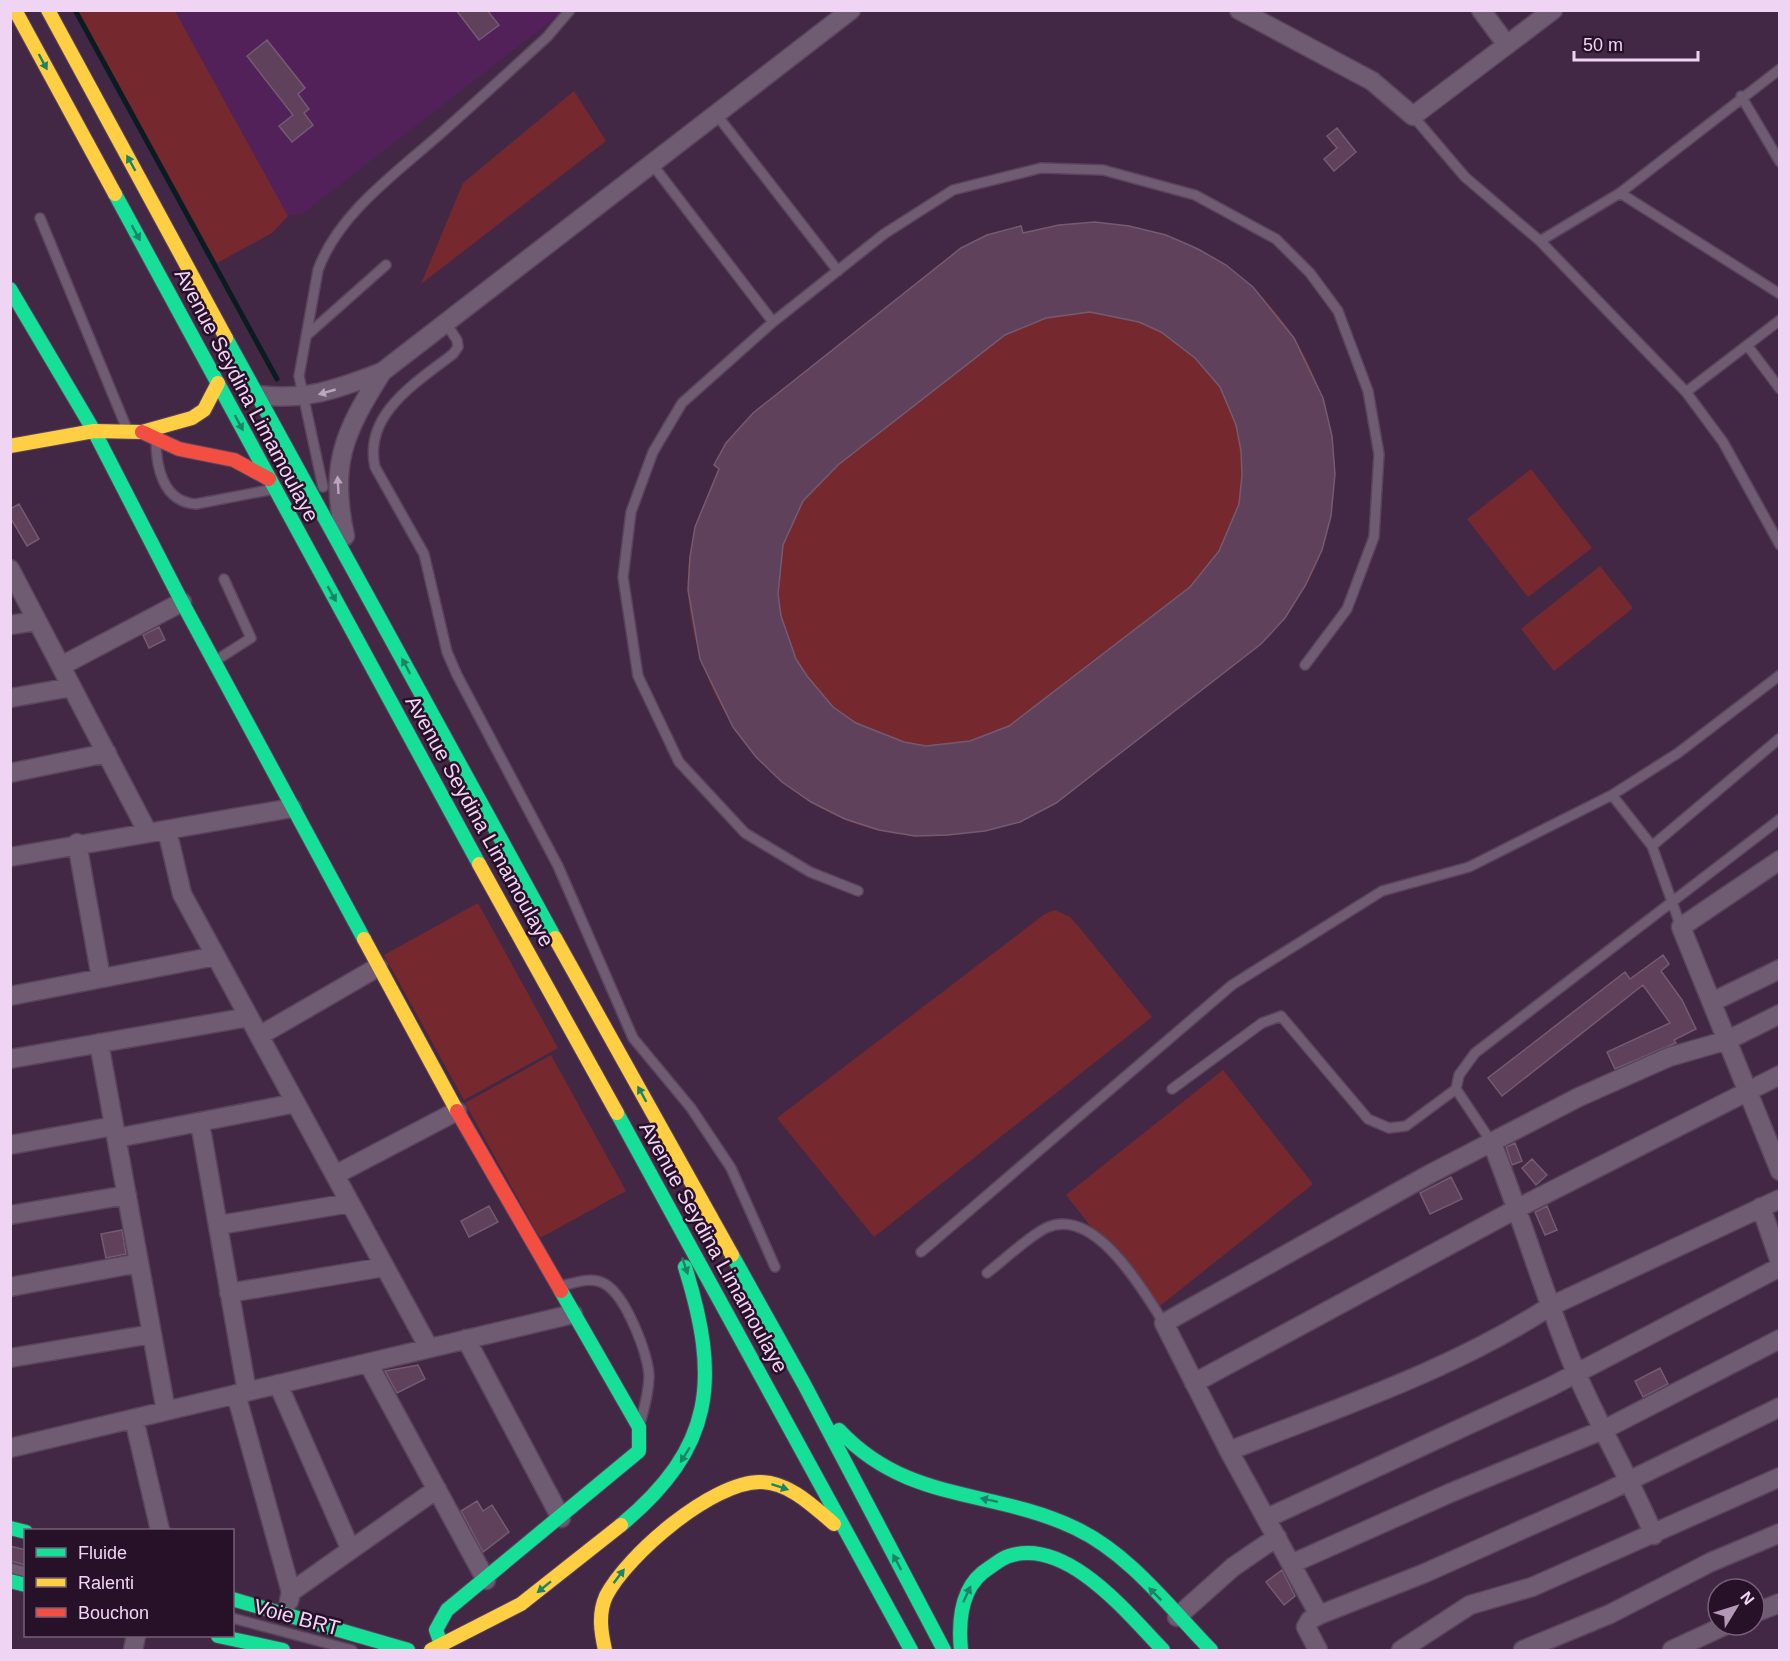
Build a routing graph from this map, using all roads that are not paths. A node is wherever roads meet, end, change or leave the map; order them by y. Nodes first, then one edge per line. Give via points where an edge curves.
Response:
1 (15, 10) edge
2 (48, 10) edge
3 (570, 10) edge
4 (851, 10) edge
5 (1239, 10) edge
6 (1481, 10) edge
7 (1553, 10) edge
8 (1507, 45) junction
9 (1779, 69) edge
10 (1742, 96) junction
11 (716, 114) junction
12 (1413, 116) junction
13 (1779, 162) edge
14 (652, 164) junction
15 (1620, 193) junction
16 (40, 218) dead end
17 (1540, 241) junction
18 (386, 265) dead end
19 (838, 271) junction
20 (11, 291) edge
21 (1779, 294) edge
22 (1779, 320) edge
23 (445, 322) junction
24 (773, 322) junction
25 (306, 336) junction
26 (1747, 345) junction
27 (382, 372) junction
28 (218, 383) junction
29 (1779, 389) edge
30 (1686, 392) junction
31 (258, 395) junction
32 (302, 398) junction
33 (94, 431) junction
34 (135, 431) junction
35 (156, 438) junction
36 (10, 446) edge
37 (272, 484) junction
38 (333, 531) junction
39 (1779, 544) edge
40 (351, 563) junction
41 (10, 569) edge
42 (224, 579) dead end
43 (182, 602) junction
44 (37, 621) junction
45 (10, 625) edge
46 (214, 662) junction
47 (1305, 665) dead end
48 (61, 666) junction
49 (1779, 675) edge
50 (72, 687) junction
51 (10, 698) edge
52 (1779, 738) edge
53 (107, 753) junction
54 (10, 772) edge
55 (1612, 795) junction
56 (292, 808) junction
57 (1779, 819) edge
58 (167, 830) junction
59 (148, 833) junction
60 (77, 843) junction
61 (1652, 846) junction
62 (10, 857) edge
63 (1779, 860) edge
64 (858, 891) dead end
65 (1673, 903) junction
66 (1681, 927) junction
67 (216, 956) junction
68 (378, 968) junction
69 (1779, 969) edge
70 (101, 978) junction
71 (10, 996) edge
72 (1712, 1002) junction
73 (1779, 1014) edge
74 (249, 1017) junction
75 (259, 1036) junction
76 (1728, 1040) junction
77 (99, 1043) junction
78 (10, 1059) edge
79 (1779, 1076) edge
80 (1172, 1089) dead end
81 (1456, 1089) junction
82 (1747, 1091) junction
83 (296, 1103) junction
84 (457, 1111) junction
85 (201, 1123) junction
86 (115, 1132) junction
87 (1774, 1140) edge
88 (1492, 1143) junction
89 (10, 1145) edge
90 (1779, 1172) edge
91 (335, 1175) junction
92 (659, 1191) junction
93 (127, 1195) junction
94 (1779, 1199) edge
95 (350, 1203) junction
96 (1761, 1207) junction
97 (1518, 1208) junction
98 (10, 1215) edge
99 (219, 1225) junction
100 (921, 1252) dead end
101 (1779, 1262) edge
102 (139, 1263) junction
103 (384, 1267) junction
104 (775, 1267) dead end
105 (1779, 1267) edge
106 (987, 1274) dead end
107 (10, 1287) edge
108 (558, 1287) junction
109 (229, 1293) junction
110 (1549, 1307) junction
111 (573, 1314) junction
112 (1164, 1323) junction
113 (152, 1334) junction
114 (466, 1339) junction
115 (1779, 1339) edge
116 (429, 1348) junction
117 (10, 1358) edge
118 (368, 1363) junction
119 (1576, 1373) junction
120 (1194, 1383) junction
121 (278, 1384) junction
122 (804, 1384) junction
123 (242, 1393) junction
124 (1779, 1407) edge
125 (166, 1411) junction
126 (134, 1419) junction
127 (639, 1426) junction
128 (1605, 1429) junction
129 (10, 1448) edge
130 (1229, 1451) junction
131 (1779, 1477) edge
132 (1631, 1481) junction
133 (437, 1489) junction
134 (561, 1518) junction
135 (1267, 1518) junction
136 (160, 1529) edge
137 (1779, 1533) edge
138 (1654, 1535) junction
139 (849, 1538) junction
140 (1277, 1538) junction
141 (350, 1548) junction
142 (1291, 1564) junction
143 (486, 1580) junction
144 (291, 1592) junction
145 (234, 1600) edge
146 (284, 1614) junction
147 (1319, 1615) junction
148 (1177, 1617) junction
149 (234, 1619) edge
150 (1706, 1634) edge
151 (227, 1637) edge
152 (436, 1647) edge
153 (283, 1650) edge
154 (352, 1650) edge
155 (408, 1650) edge
156 (605, 1650) edge
157 (910, 1650) edge
158 (944, 1650) edge
159 (961, 1650) edge
160 (1163, 1650) edge
161 (1211, 1650) edge
162 (1318, 1650) edge
163 (1401, 1650) edge
164 (1523, 1650) edge
165 (1672, 1650) edge

1 -> 28 main road, Avenue Seydina Limamoulaye
31 -> 2 main road, Avenue Seydina Limamoulaye
3 - 25 lane via 547,37 389,180 340,231 323,254
4 - 11 street
5 - 12 street via 1372,81
6 - 8 street
7 - 8 street
8 - 12 street
9 - 10 lane
10 - 13 lane
10 - 15 lane
11 - 14 street
11 - 19 lane
12 - 17 lane via 1465,177
14 - 23 street
14 - 24 lane
15 - 17 lane
15 - 21 lane
16 - 34 lane
17 - 30 lane
18 - 25 lane
19 - 24 lane
19 - 47 lane via 884,234 953,190 1041,168 1109,170 1195,195 1276,239 1310,273 1338,311 1368,391 1379,454 1374,537 1347,609
20 - 33 main road
22 - 26 lane
23 - 27 street
23 - 104 lane via 458,347 407,389 385,413 372,452 375,467 424,554 447,652 457,675 558,866 633,1038 691,1108 730,1168
24 - 64 lane via 682,403 653,452 631,512 623,577 638,676 679,762 745,832 810,872
25 - 32 lane via 299,376
26 - 29 lane
26 - 30 lane
27 -> 32 street
40 -> 27 street via 342,526 337,472 354,418
28 - 34 main road via 204,410 192,418
28 -> 37 main road, Avenue Seydina Limamoulaye
30 - 39 lane via 1722,442
31 - 32 street
31 - 38 main road, Avenue Seydina Limamoulaye
32 - 38 lane
33 - 34 main road
33 - 36 main road
33 - 43 main road
34 - 35 main road
35 - 37 main road via 179,449 234,460
35 - 37 lane via 156,468 183,503 196,504
37 -> 92 main road, Avenue Seydina Limamoulaye
38 - 40 main road, Avenue Seydina Limamoulaye
122 -> 40 main road, Avenue Seydina Limamoulaye via 460,767
41 - 44 street
42 - 46 lane via 251,638
43 - 46 main road
43 - 48 street
44 - 45 street
44 - 48 street
46 - 56 main road
48 - 50 street
49 - 55 lane via 1686,747
50 - 51 street
50 - 53 street
52 - 61 lane
53 - 54 street
53 - 59 street
55 - 61 lane
55 - 100 lane via 1469,867 1382,891 1232,985
56 - 58 street
56 - 68 main road
57 - 65 lane
58 - 59 street
58 - 67 street via 182,894
59 - 60 street
60 - 62 street
60 - 70 street
61 - 65 lane
63 - 66 street
65 - 66 lane
65 - 81 lane via 1475,1053 1459,1075
66 - 72 street
67 - 70 street
67 - 74 street
68 - 75 street
68 - 84 main road
69 - 72 street
70 - 71 street
72 - 76 street
73 - 76 street
74 - 75 street
74 - 77 street
75 - 83 street
76 - 82 street
76 - 88 street via 1670,1057 1579,1097
77 - 78 street
77 - 86 street
79 - 82 street
80 - 81 lane via 1262,1023 1281,1016 1368,1119 1389,1128 1406,1126
81 - 88 lane
82 - 87 street
82 - 97 street
83 - 85 street
83 - 91 street
84 - 91 street
84 - 108 main road
85 - 86 street
85 - 99 street
86 - 89 street
86 - 93 street
87 - 90 street
88 - 97 street
88 - 112 street
91 - 95 street
92 - 139 main road, Avenue Seydina Limamoulaye
92 -> 152 main road via 688,1277 705,1353 706,1388 700,1423 690,1449 669,1479 640,1509 531,1597
93 - 98 street
93 - 102 street
94 - 96 street
95 - 99 street
95 - 103 street
96 - 101 street
96 - 110 street
97 - 110 street
97 - 120 street
99 - 109 street
102 - 107 street
102 - 113 street
103 - 109 street
103 - 116 street
105 - 119 street
106 - 112 lane via 1047,1228 1068,1226 1093,1234 1126,1265
108 - 111 main road
108 - 127 lane via 589,1280 606,1284 623,1301 649,1373 648,1396
109 - 123 street
110 - 119 street
110 - 130 street via 1518,1327 1397,1384
111 - 114 street
111 - 127 main road
112 - 120 street
113 - 117 street
113 - 125 street
114 - 116 street
114 - 134 street
115 - 128 street
116 - 118 street
118 - 121 street
118 - 133 street
119 - 128 street
119 - 135 street via 1451,1435
120 - 130 street
121 - 123 street
121 - 141 street
148 -> 122 main road via 1106,1548 1082,1532 1021,1507 921,1486 874,1463 855,1449
158 -> 122 main road, Avenue Seydina Limamoulaye
123 - 125 street
123 - 144 street
124 - 132 street
125 - 126 street
126 - 129 street
126 - 136 street
127 - 134 main road via 639,1451
128 - 132 street
128 - 142 street via 1450,1492
130 - 135 street
131 - 138 street
132 - 138 street
132 - 147 street via 1425,1573
133 - 141 street
133 - 143 street
134 - 143 main road
135 - 140 street
137 - 164 street via 1711,1562 1610,1614
138 - 163 street via 1532,1587 1470,1605
156 -> 139 main road via 600,1612 615,1580 628,1564 693,1512 732,1487 760,1482 793,1492
139 - 157 main road, Avenue Seydina Limamoulaye
140 - 142 street
140 - 148 street via 1233,1567
141 - 144 street
142 - 147 street
143 - 152 main road via 440,1618
144 - 146 street
145 - 146 main road
146 - 155 main road
147 - 162 street via 1306,1628
148 - 161 main road
149 - 154 lane, Voie BRT
150 - 165 street
151 - 153 main road
159 -> 160 main road via 958,1619 974,1580 1009,1556 1029,1553 1050,1556 1088,1575

